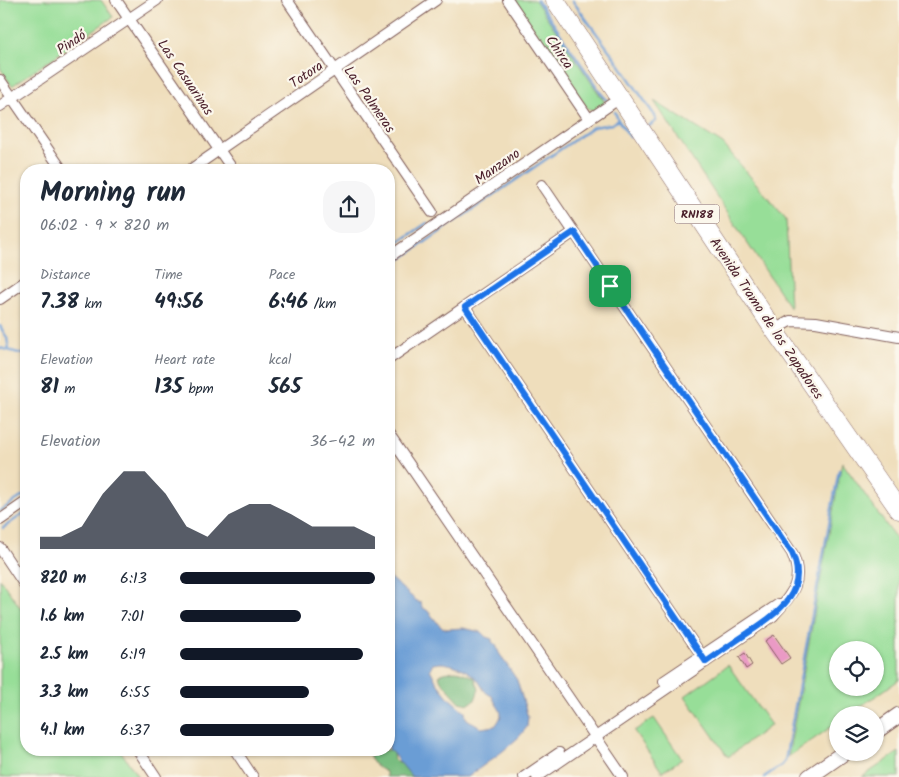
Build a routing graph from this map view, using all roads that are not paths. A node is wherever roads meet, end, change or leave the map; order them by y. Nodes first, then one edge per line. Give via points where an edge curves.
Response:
1 (116, 0) edge
2 (157, 0) edge
3 (287, 0) edge
4 (436, 0) edge
5 (508, 0) edge
6 (555, 0) edge
7 (129, 19) junction
8 (335, 71) junction
9 (0, 80) edge
10 (12, 98) junction
11 (620, 98) junction
12 (0, 106) edge
13 (589, 119) junction
14 (219, 150) junction
15 (58, 164) edge
16 (199, 164) edge
17 (229, 164) edge
18 (542, 185) dead end
19 (432, 212) dead end
20 (574, 232) junction
21 (395, 253) edge
22 (20, 285) edge
23 (0, 299) edge
24 (465, 307) junction
25 (774, 330) junction
26 (899, 337) edge
27 (395, 355) edge
28 (395, 444) edge
29 (20, 506) edge
30 (899, 510) edge
31 (0, 520) edge
32 (0, 548) edge
33 (20, 578) edge
34 (704, 659) junction
35 (899, 716) edge
36 (884, 726) edge
37 (593, 734) junction
38 (142, 756) edge
39 (239, 756) edge
40 (832, 761) edge
41 (156, 777) edge
42 (253, 777) edge
43 (524, 777) edge
44 (537, 777) edge
45 (623, 777) edge
46 (809, 777) edge

1 - 7 street, Las Casuarinas
2 - 7 street, Pindó
3 - 8 street, Las Palmeras
4 - 8 street, Totora
5 - 13 street, Chirca
6 - 11 highway, Avenida Tramo de los Zapadores / RN188
7 - 10 street, Pindó
7 - 14 street, Las Casuarinas
8 - 14 street, Totora
8 - 19 street, Las Palmeras
9 - 10 street
10 - 12 street, Pindó
10 - 15 street
11 - 13 street, Manzano
11 - 25 highway, Avenida Tramo de los Zapadores / RN188
13 - 21 street, Manzano
14 - 16 street, Totora
14 - 17 street, Las Casuarinas
18 - 20 street
20 - 24 street
20 - 34 street via 797,563 795,588 773,616
22 - 23 street
24 - 27 street
24 - 34 street
25 - 26 street via 790,321 816,322
25 - 30 highway, Avenida Tramo de los Zapadores / RN188
28 - 37 street
29 - 31 street
32 - 33 street
34 - 37 street
35 - 36 main road
37 - 43 street
37 - 44 street
37 - 45 street
38 - 41 street
39 - 42 street
40 - 46 main road

